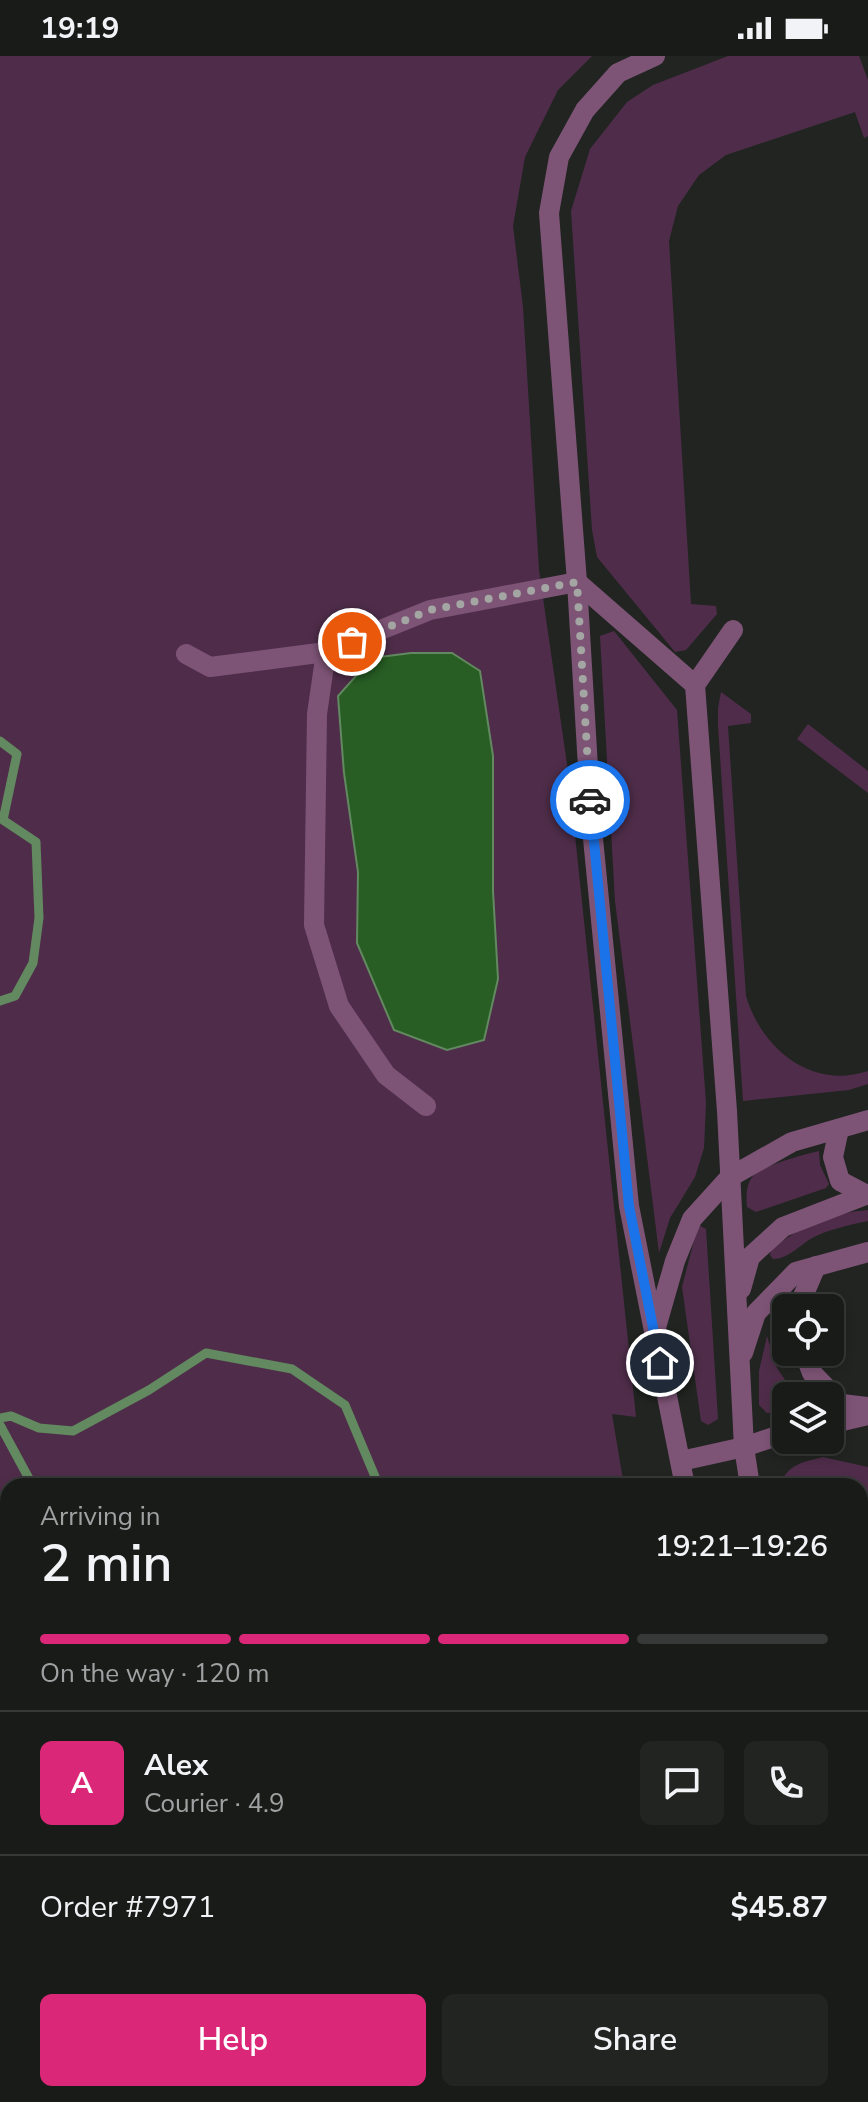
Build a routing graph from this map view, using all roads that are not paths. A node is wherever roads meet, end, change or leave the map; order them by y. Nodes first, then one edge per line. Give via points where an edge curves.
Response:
1 (655, 56) edge
2 (577, 582) junction
3 (733, 630) dead end
4 (326, 652) junction
5 (186, 654) dead end
6 (695, 685) junction
7 (426, 1106) dead end
8 (868, 1120) edge
9 (839, 1129) junction
10 (730, 1177) junction
11 (867, 1194) edge
12 (868, 1252) edge
13 (816, 1266) junction
14 (804, 1294) edge
15 (736, 1304) junction
16 (654, 1335) junction
17 (739, 1365) junction
18 (809, 1366) edge
19 (868, 1407) edge
20 (868, 1415) edge
21 (844, 1421) edge
22 (772, 1438) edge
23 (744, 1447) junction
24 (681, 1461) junction
25 (684, 1478) edge
26 (749, 1478) edge

1 - 2 lane via 618,73 585,110 559,157 549,213
2 - 4 lane via 430,610
2 - 6 lane
2 - 16 lane via 591,818 629,1206
3 - 6 lane
4 - 5 lane via 210,667
4 - 7 lane via 317,714 314,925 339,1006 386,1075
6 - 10 lane
8 - 9 lane
9 - 10 lane via 792,1142
9 - 11 lane via 833,1157 840,1181
10 - 15 lane
10 - 16 lane via 692,1219
11 - 15 lane via 783,1227 750,1257
12 - 13 lane
13 - 14 lane
13 - 17 lane via 796,1272 756,1313
15 - 17 lane
16 - 24 lane
17 - 23 lane
18 - 19 lane via 842,1404
20 - 21 lane
22 - 23 lane
23 - 24 lane
23 - 26 lane
24 - 25 lane

